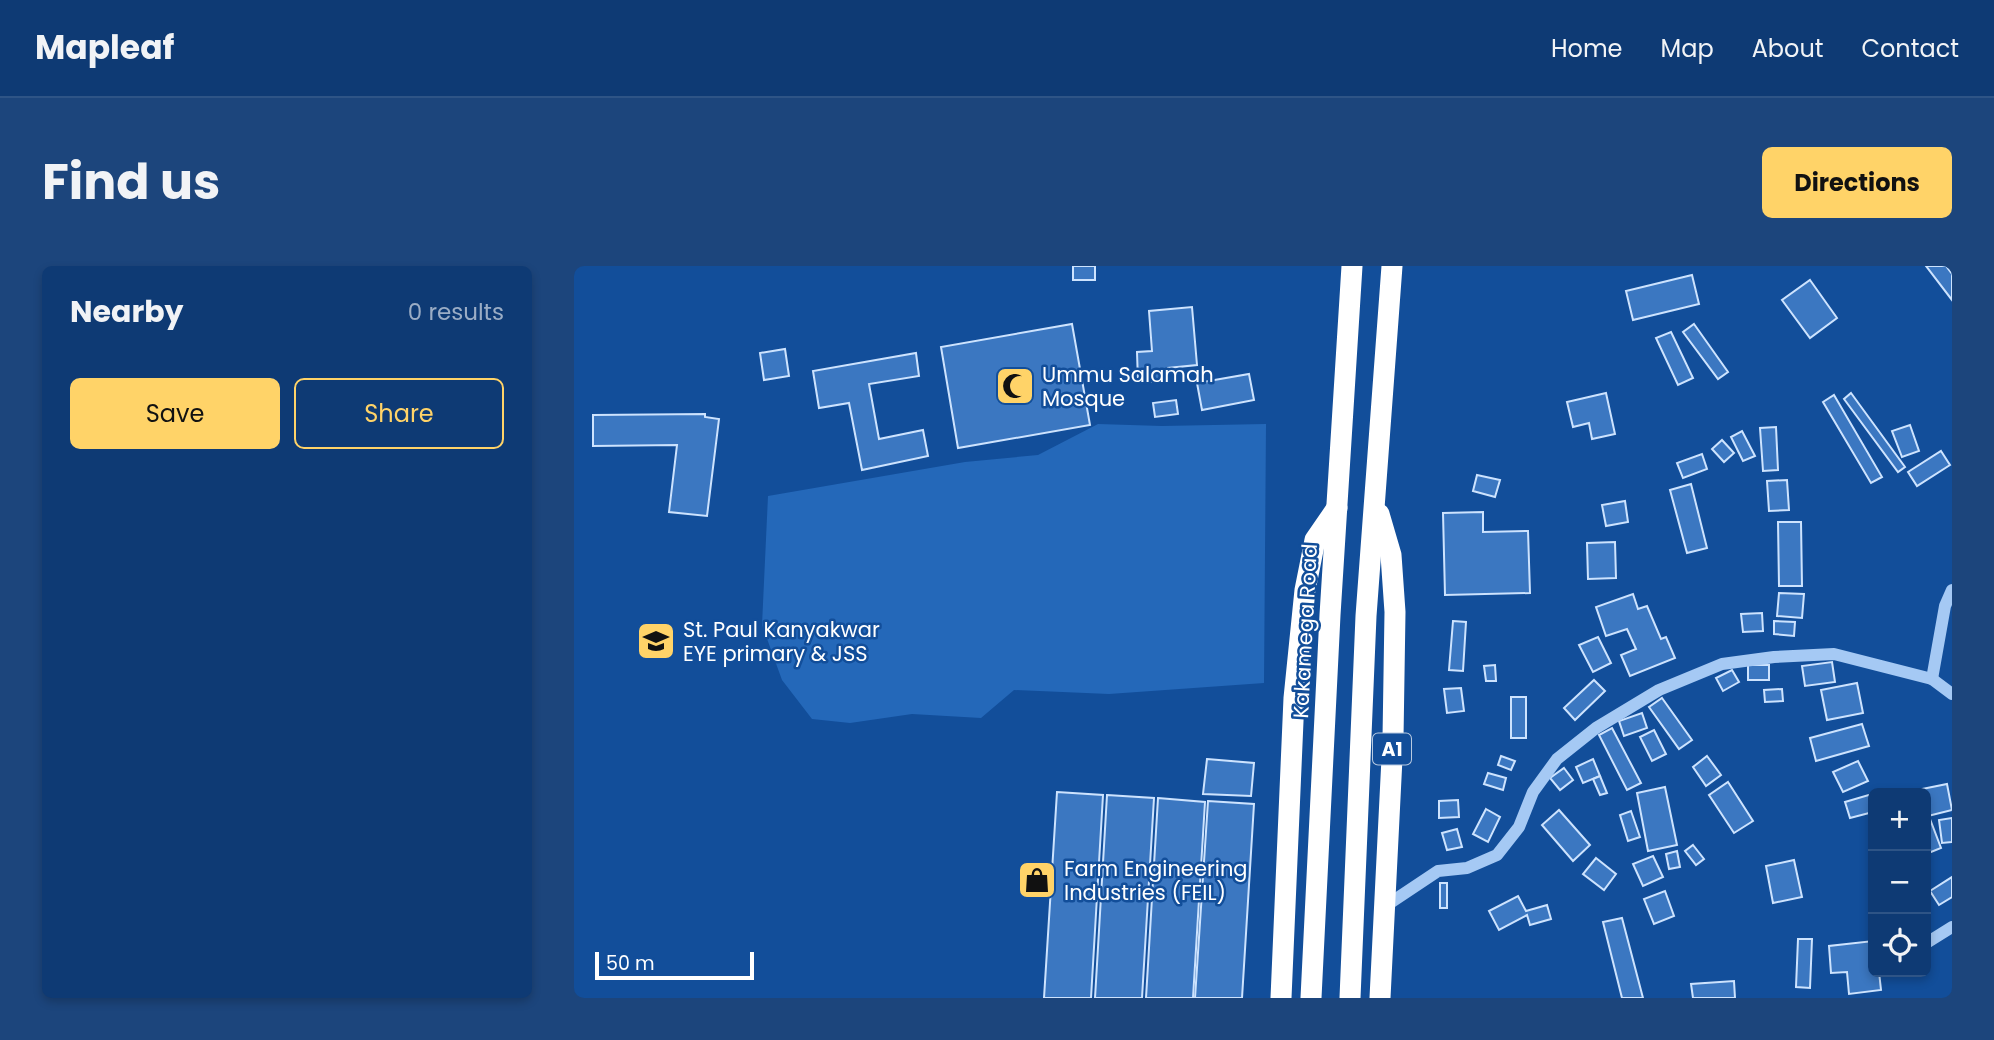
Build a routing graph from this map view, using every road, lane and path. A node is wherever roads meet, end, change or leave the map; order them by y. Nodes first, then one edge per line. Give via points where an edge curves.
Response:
1 (1352, 266) edge
2 (1392, 266) edge
3 (1375, 502) junction
4 (1337, 508) junction
5 (1952, 590) edge
6 (1932, 679) junction
7 (1952, 694) edge
8 (1383, 907) junction
9 (1952, 928) edge
10 (1931, 940) edge
11 (1281, 998) edge
12 (1311, 998) edge
13 (1350, 998) edge
14 (1380, 998) edge

1 - 4 highway, Kakamega Road
2 - 3 highway, A1
3 - 8 highway, A1 via 1391,555 1395,612
3 - 13 highway, A1
4 - 11 highway via 1315,540 1305,590 1294,698
4 - 12 highway, Kakamega Road
5 - 6 street
6 - 7 street
6 - 8 street via 1834,654 1722,664 1658,690 1596,728 1557,759 1497,855 1468,867 1438,871
8 - 14 highway, A1
9 - 10 street

